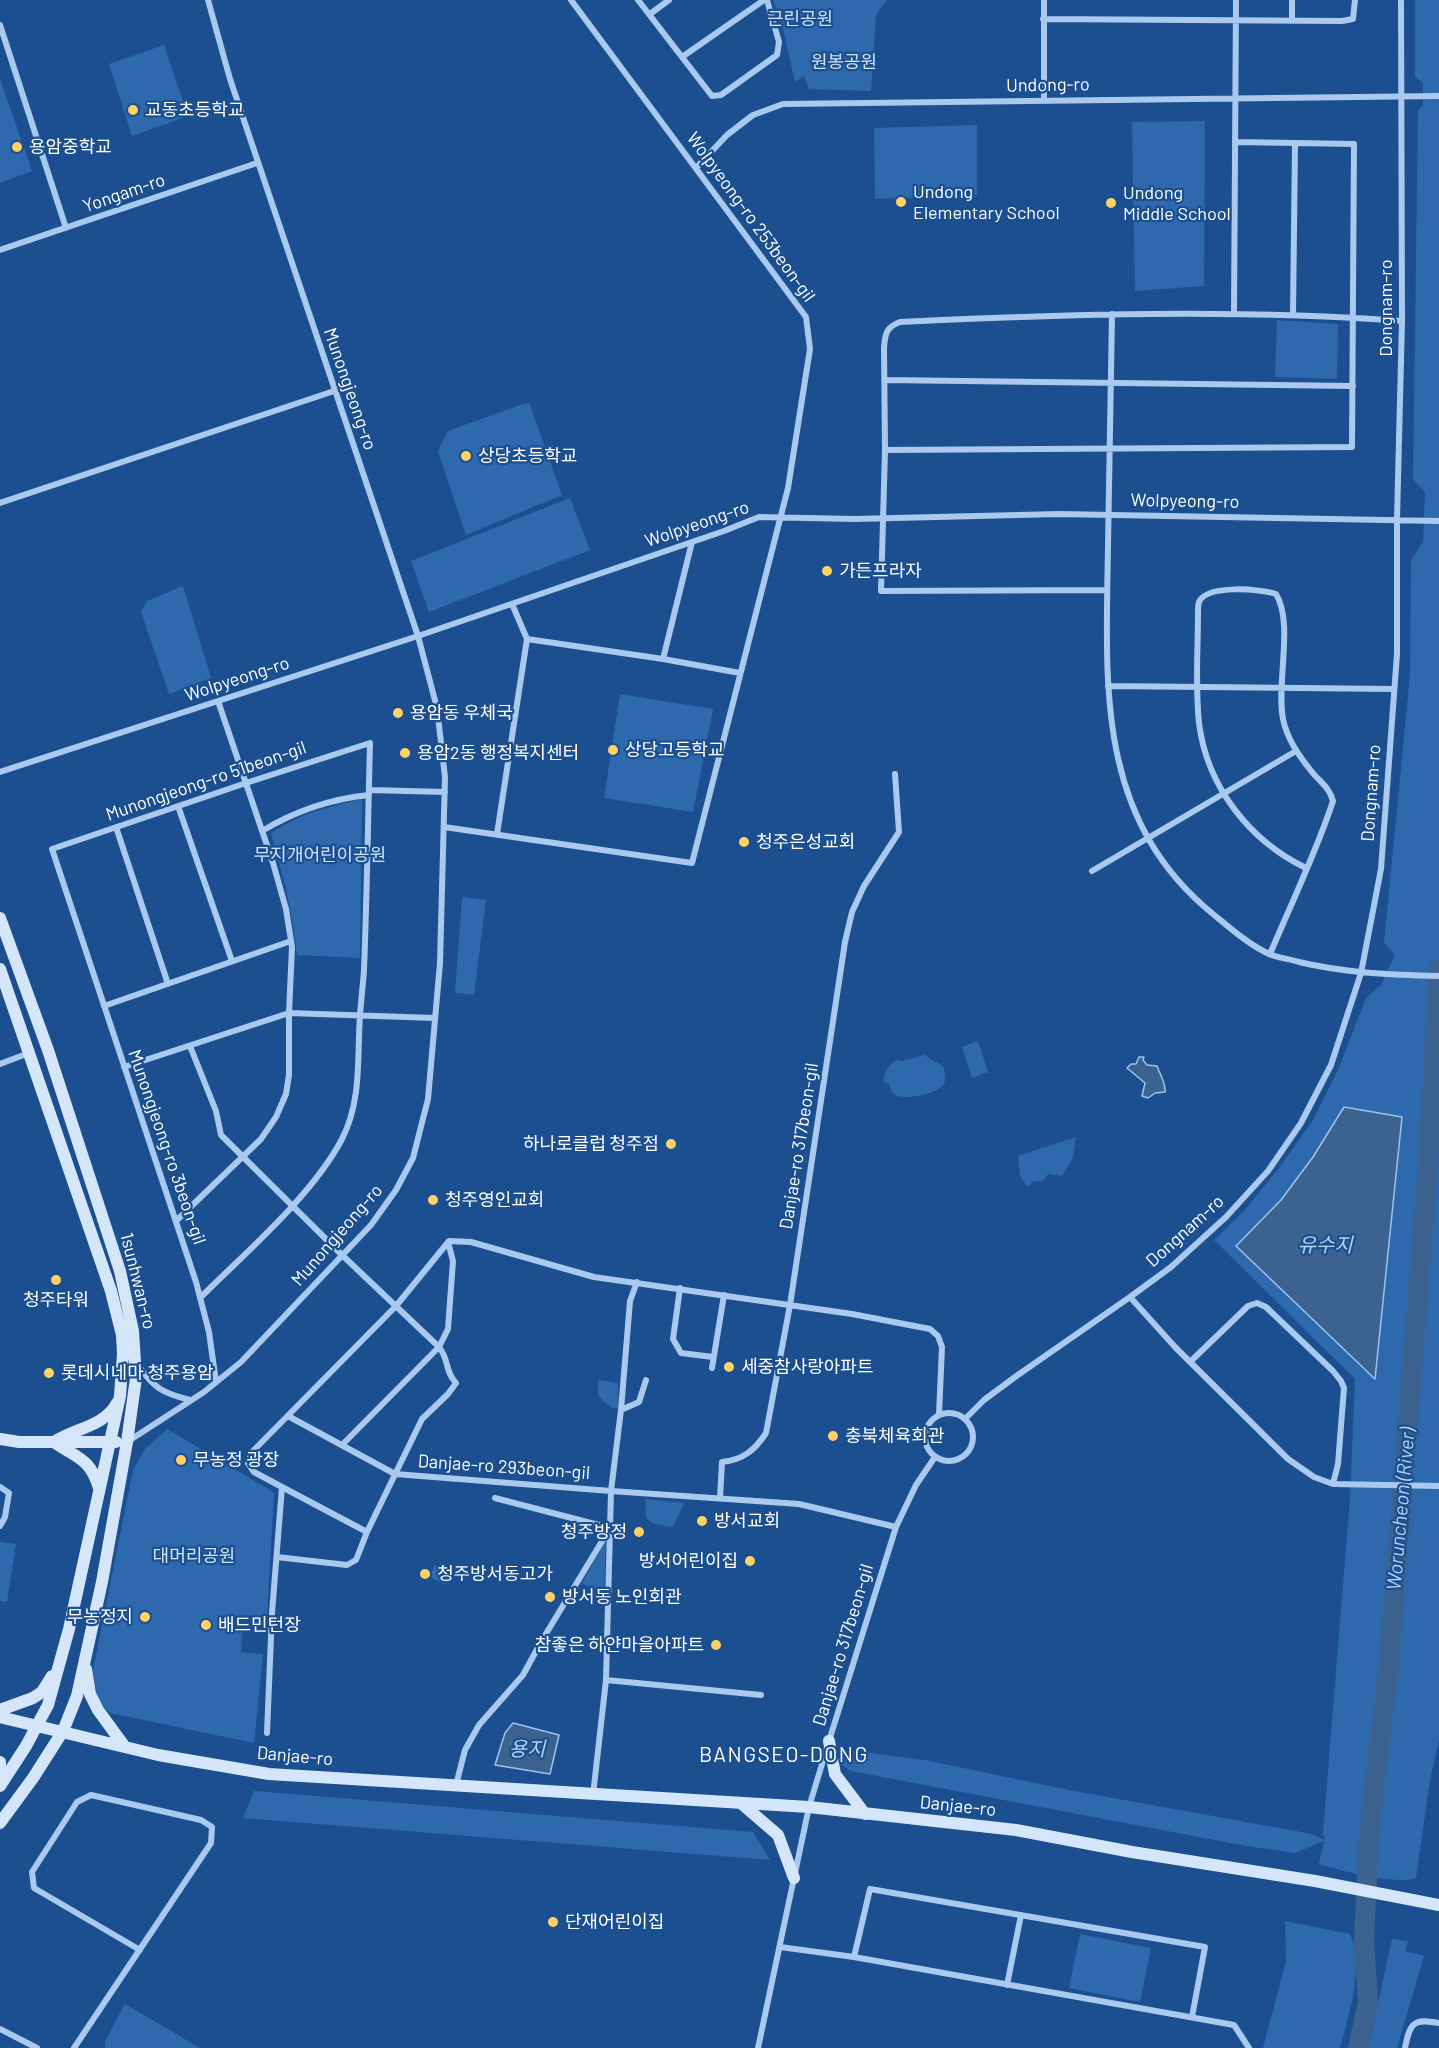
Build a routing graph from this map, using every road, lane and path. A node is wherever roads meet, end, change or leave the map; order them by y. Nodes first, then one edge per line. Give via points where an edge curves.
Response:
1 (208, 0) edge
2 (581, 0) edge
3 (638, 0) edge
4 (669, 0) edge
5 (765, 0) edge
6 (1044, 0) edge
7 (1236, 0) edge
8 (1292, 0) edge
9 (1355, 0) edge
10 (1401, 0) edge
11 (573, 3) edge
12 (650, 14) junction
13 (1043, 19) junction
14 (1235, 20) junction
15 (1292, 20) junction
16 (0, 25) edge
17 (682, 57) junction
18 (1401, 96) junction
19 (1439, 96) edge
20 (1236, 98) junction
21 (1044, 100) junction
22 (1236, 142) junction
23 (1295, 144) junction
24 (257, 163) junction
25 (696, 168) junction
26 (66, 228) junction
27 (0, 250) edge
28 (1234, 313) junction
29 (1112, 314) junction
30 (1293, 315) junction
31 (1353, 317) junction
32 (1402, 321) junction
33 (885, 381) junction
34 (1111, 383) junction
35 (1353, 386) junction
36 (334, 391) junction
37 (1110, 449) junction
38 (885, 450) junction
39 (0, 503) edge
40 (1108, 515) junction
41 (780, 517) junction
42 (884, 519) junction
43 (1397, 519) junction
44 (1439, 521) edge
45 (693, 542) junction
46 (1107, 590) junction
47 (512, 604) junction
48 (418, 636) junction
49 (527, 639) junction
50 (663, 659) junction
51 (740, 673) junction
52 (1108, 686) junction
53 (1197, 686) junction
54 (1281, 686) junction
55 (1394, 689) junction
56 (218, 701) junction
57 (1296, 751) junction
58 (0, 772) edge
59 (895, 774) dead end
60 (246, 783) junction
61 (369, 792) junction
62 (445, 792) junction
63 (1225, 795) junction
64 (178, 806) junction
65 (116, 827) junction
66 (444, 827) junction
67 (262, 831) junction
68 (497, 834) junction
69 (1147, 837) junction
70 (52, 849) joint
71 (1306, 868) junction
72 (1092, 871) dead end
73 (0, 918) edge
74 (291, 942) junction
75 (1270, 954) junction
76 (232, 961) junction
77 (0, 969) edge
78 (1361, 973) junction
79 (1439, 976) edge
80 (168, 984) junction
81 (104, 1006) junction
82 (289, 1013) junction
83 (360, 1016) junction
84 (435, 1018) junction
85 (190, 1046) junction
86 (29, 1053) junction
87 (0, 1064) edge
88 (124, 1067) junction
89 (242, 1157) junction
90 (292, 1206) junction
91 (177, 1220) junction
92 (448, 1242) junction
93 (342, 1255) junction
94 (637, 1282) junction
95 (680, 1288) junction
96 (724, 1295) junction
97 (200, 1298) junction
98 (1130, 1298) junction
99 (790, 1305) junction
100 (396, 1306) junction
101 (439, 1347) junction
102 (713, 1357) junction
103 (136, 1361) junction
104 (1190, 1362) junction
105 (712, 1368) dead end
106 (646, 1380) dead end
107 (216, 1382) junction
108 (120, 1396) junction
109 (190, 1400) junction
110 (621, 1410) junction
111 (939, 1414) junction
112 (288, 1416) junction
113 (965, 1419) junction
114 (0, 1439) edge
115 (54, 1442) junction
116 (110, 1442) junction
117 (127, 1442) junction
118 (342, 1445) junction
119 (935, 1457) junction
120 (395, 1474) junction
121 (1333, 1484) junction
122 (1437, 1486) edge
123 (0, 1487) edge
124 (282, 1487) junction
125 (99, 1488) junction
126 (611, 1491) junction
127 (495, 1498) dead end
128 (720, 1498) junction
129 (0, 1526) edge
130 (896, 1527) junction
131 (610, 1528) junction
132 (367, 1532) junction
133 (277, 1557) junction
134 (61, 1663) junction
135 (85, 1663) junction
136 (606, 1680) junction
137 (761, 1695) dead end
138 (0, 1710) edge
139 (0, 1717) edge
140 (37, 1725) junction
141 (63, 1731) junction
142 (267, 1733) dead end
143 (829, 1741) junction
144 (125, 1747) junction
145 (0, 1762) edge
146 (0, 1774) edge
147 (0, 1786) edge
148 (456, 1786) junction
149 (593, 1796) junction
150 (742, 1804) junction
151 (809, 1807) junction
152 (865, 1814) junction
153 (0, 1823) edge
154 (794, 1878) junction
155 (1439, 1905) edge
156 (1021, 1915) junction
157 (780, 1947) junction
158 (140, 1950) junction
159 (854, 1958) junction
160 (1007, 1984) junction
161 (1192, 2017) junction
162 (1439, 2023) edge
163 (0, 2029) edge
164 (37, 2048) edge
165 (74, 2048) edge
166 (758, 2048) edge
167 (1249, 2048) edge
168 (1405, 2048) edge

1 - 24 street, Munongjeong-ro
2 - 11 street
3 - 12 street
4 - 12 street
5 - 17 street
5 - 17 street via 779,42 777,55 721,95 711,96
6 - 13 street
7 - 14 street
8 - 15 street
9 - 15 street via 1353,19
10 - 18 street, Dongnam-ro
11 - 25 street, Wolpyeong-ro 253beon-gil
12 - 17 street
13 - 14 street
13 - 21 street
14 - 15 street
14 - 20 street
16 - 26 street
18 - 19 street, Undong-ro
18 - 20 street, Undong-ro
18 - 32 street, Dongnam-ro
20 - 21 street, Undong-ro
20 - 22 street
21 - 25 street, Undong-ro via 783,104 753,115 727,135
22 - 23 street
22 - 28 street
23 - 30 street
23 - 31 street via 1354,144
24 - 26 street, Yongam-ro
24 - 36 street, Munongjeong-ro
25 - 41 street, Wolpyeong-ro 253beon-gil via 806,316 810,349
26 - 27 street, Yongam-ro
28 - 29 street
28 - 30 street
29 - 33 street via 900,322 885,332
29 - 34 street
30 - 31 street
31 - 32 street
31 - 35 street
32 - 43 street, Dongnam-ro
33 - 34 street
33 - 38 street
34 - 35 street
34 - 37 street
35 - 37 street via 1352,447
36 - 39 street
36 - 48 street, Munongjeong-ro
37 - 38 street
37 - 40 street
38 - 42 street
40 - 42 street, Wolpyeong-ro
40 - 43 street, Wolpyeong-ro
40 - 46 street
41 - 42 street, Wolpyeong-ro
41 - 45 street, Wolpyeong-ro via 759,517
41 - 51 street, Wolpyeong-ro 253beon-gil
42 - 46 street via 881,591
43 - 44 street, Wolpyeong-ro
43 - 55 street, Dongnam-ro
45 - 47 street, Wolpyeong-ro
45 - 50 street
46 - 52 street
47 - 48 street, Wolpyeong-ro
47 - 49 street
48 - 56 street, Wolpyeong-ro
48 - 62 street, Munongjeong-ro via 437,708
49 - 50 street
49 - 68 street
50 - 51 street
51 - 68 street, Wolpyeong-ro 253beon-gil via 692,863
52 - 53 street
52 - 69 street via 1125,789
53 - 54 street
53 - 54 street via 1199,602 1206,594 1218,591 1263,590 1276,594 1282,604
53 - 63 street via 1199,724 1210,767
54 - 55 street
54 - 57 street via 1283,719
55 - 78 street, Dongnam-ro via 1381,869
56 - 58 street, Wolpyeong-ro
56 - 60 street
57 - 63 street
57 - 71 street via 1328,788 1334,801
59 - 99 street, Danjae-ro 317beon-gil via 899,832 864,886 852,912 845,943
60 - 61 street, Munongjeong-ro 51beon-gil via 370,743
60 - 64 street, Munongjeong-ro 51beon-gil
60 - 67 street
61 - 62 street
61 - 67 street via 313,806
61 - 83 street
62 - 66 street, Munongjeong-ro
63 - 69 street
63 - 71 street via 1259,838 1283,857
64 - 65 street, Munongjeong-ro 51beon-gil
64 - 76 street
65 - 70 street, Munongjeong-ro 51beon-gil
65 - 80 street
66 - 68 street
66 - 84 street, Munongjeong-ro
67 - 74 street via 286,909
69 - 72 street
69 - 75 street via 1177,882 1236,933
70 - 81 street, Munongjeong-ro 3beon-gil
71 - 75 street
73 - 103 street, 1sunhwan-ro via 120,1271
74 - 76 street
74 - 82 street
75 - 78 street
76 - 80 street
77 - 86 street, 1sunhwan-ro
78 - 79 street
78 - 98 street, Dongnam-ro via 1331,1065 1301,1123 1268,1171 1226,1217
80 - 81 street
81 - 88 street, Munongjeong-ro 3beon-gil
82 - 83 street
82 - 85 street
82 - 89 street via 286,1094 276,1117
83 - 84 street
83 - 90 street via 359,1073 343,1138 326,1167
84 - 93 street, Munongjeong-ro via 428,1099 413,1158 371,1225
85 - 88 street
85 - 89 street via 216,1111 221,1135
86 - 87 street
86 - 108 street, 1sunhwan-ro via 119,1317 123,1354
88 - 91 street, Munongjeong-ro 3beon-gil
89 - 90 street
89 - 91 street
90 - 93 street
90 - 97 street
91 - 97 street, Munongjeong-ro 3beon-gil
92 - 94 street via 471,1242 594,1277
92 - 100 street
92 - 101 street via 453,1261 448,1329
93 - 100 street
93 - 107 street, Munongjeong-ro via 241,1362
94 - 95 street
94 - 110 street, Danjae-ro 293beon-gil via 630,1301
95 - 96 street
95 - 102 street via 673,1339 681,1353
96 - 99 street
96 - 102 street
97 - 107 street, Munongjeong-ro 3beon-gil
98 - 104 street
98 - 113 street, Dongnam-ro via 999,1388
99 - 111 street via 930,1329 942,1347
99 - 128 street, Danjae-ro 317beon-gil via 766,1433 757,1447 741,1458 722,1462
100 - 101 street
100 - 112 street
101 - 118 street
101 - 120 street via 447,1356 449,1375 456,1383 422,1419
102 - 105 street
103 - 109 street via 157,1388
103 - 117 street, 1sunhwan-ro
104 - 121 street via 1288,1459 1314,1477
104 - 121 street via 1248,1306 1257,1303 1266,1307 1341,1380 1344,1388
106 - 110 street via 639,1402
107 - 109 street, Munongjeong-ro
108 - 115 street via 116,1407 101,1421
108 - 116 street, 1sunhwan-ro
109 - 117 street, Munongjeong-ro
110 - 126 street, Danjae-ro 293beon-gil
111 - 113 street via 955,1413
111 - 119 street via 925,1432 927,1448
112 - 118 street
112 - 124 street via 252,1452 248,1463 254,1472
113 - 119 street via 974,1437 968,1452 955,1461
114 - 115 street
115 - 116 street
115 - 125 street via 86,1462
116 - 117 street
116 - 125 street, 1sunhwan-ro
117 - 135 street, 1sunhwan-ro
118 - 120 street
119 - 130 street, Danjae-ro 317beon-gil
120 - 126 street, Danjae-ro 293beon-gil
120 - 132 street
121 - 122 street
123 - 129 street via 9,1493
124 - 132 street
124 - 133 street, Danjae-ro
125 - 134 street, 1sunhwan-ro
126 - 128 street, Danjae-ro 293beon-gil
126 - 131 street, Danjae-ro 293beon-gil
127 - 131 street, Danjae-ro 293beon-gil
128 - 130 street, Danjae-ro 293beon-gil via 800,1504
130 - 143 street, Danjae-ro 317beon-gil
131 - 136 street, Danjae-ro 293beon-gil
131 - 148 street, Danjae-ro 293beon-gil via 523,1675 479,1725 465,1750
132 - 133 street via 356,1560 347,1565
133 - 142 street, Danjae-ro
134 - 138 street via 42,1692 25,1703
134 - 140 street, 1sunhwan-ro via 48,1705
135 - 141 street, 1sunhwan-ro
135 - 144 street via 90,1694
136 - 137 street
136 - 149 street
139 - 140 street, Danjae-ro
140 - 141 street, Danjae-ro
140 - 147 street, 1sunhwan-ro
141 - 144 street, Danjae-ro
141 - 153 street, 1sunhwan-ro
143 - 151 street, Danjae-ro 317beon-gil
143 - 152 street via 835,1774
144 - 148 street, Danjae-ro via 269,1774
145 - 146 street
148 - 149 street, Danjae-ro
149 - 150 street, Danjae-ro
150 - 151 street, Danjae-ro
150 - 154 street via 778,1835
151 - 152 street, Danjae-ro
151 - 154 street, Danjae-ro 317beon-gil
152 - 155 street, Danjae-ro via 1016,1830
154 - 157 street, Danjae-ro 317beon-gil
156 - 159 street via 870,1889
156 - 160 street
156 - 161 street via 1205,1947
157 - 159 street
157 - 166 street, Danjae-ro 317beon-gil
158 - 158 street via 211,1843 212,1827 201,1820 91,1795 78,1802 32,1872 34,1888
158 - 165 street
159 - 160 street
160 - 161 street
161 - 167 street via 1234,2025
162 - 168 street via 1423,2020 1415,2024 1409,2030
163 - 164 street

